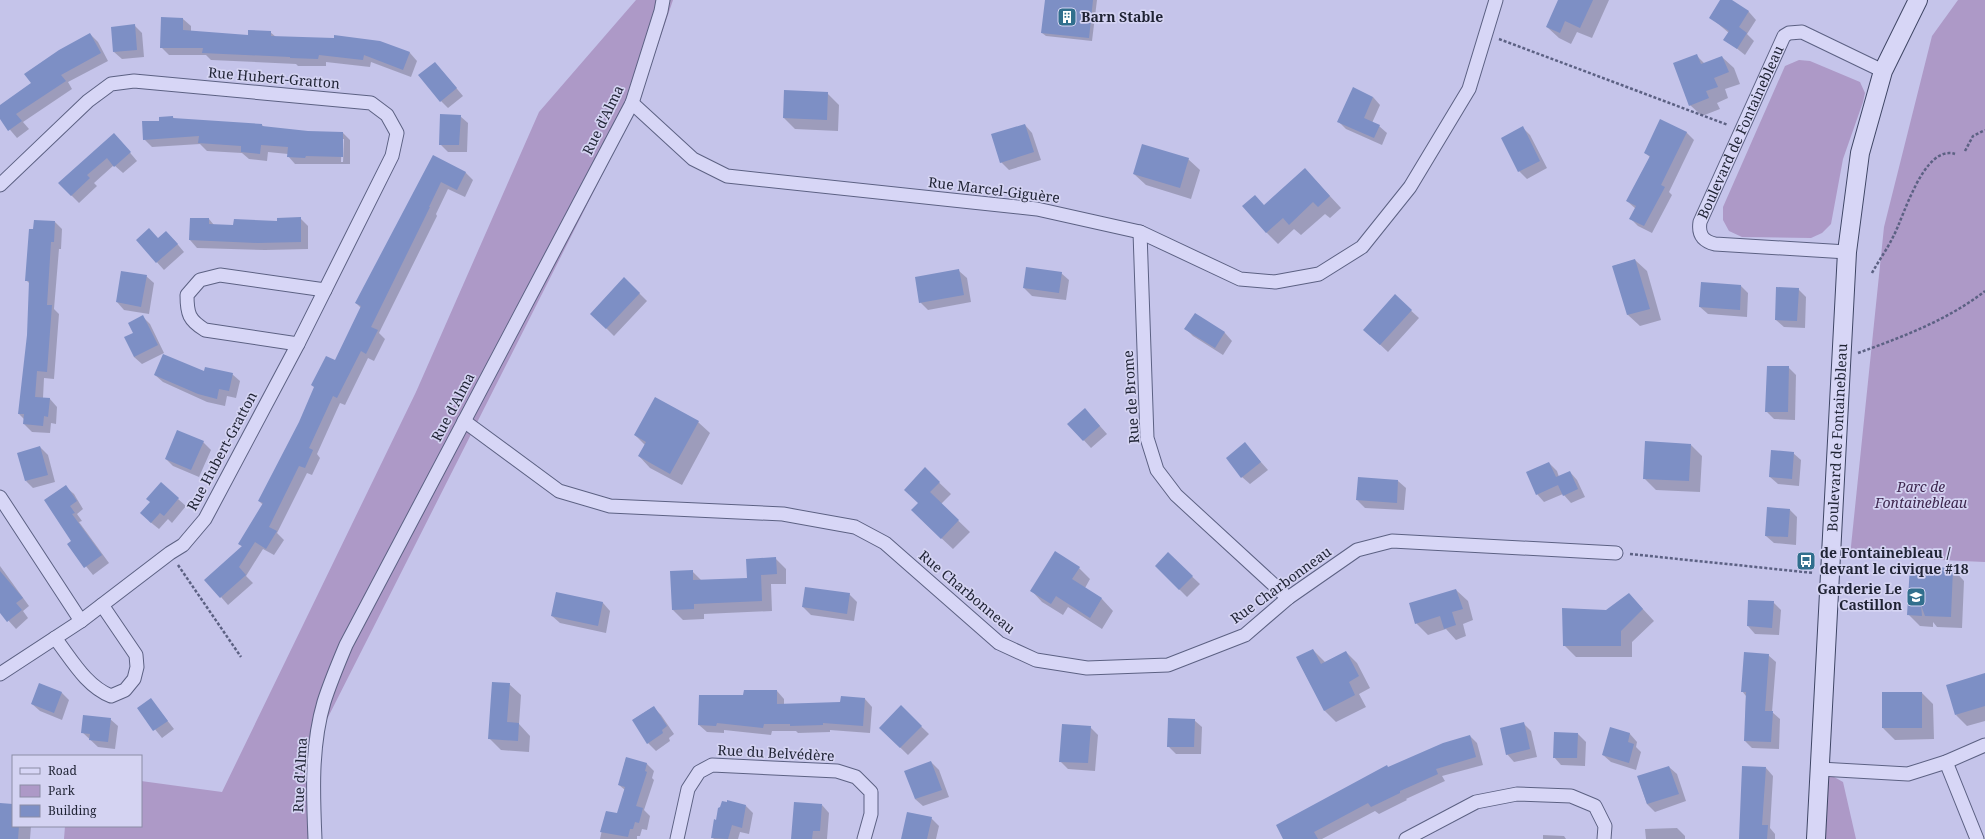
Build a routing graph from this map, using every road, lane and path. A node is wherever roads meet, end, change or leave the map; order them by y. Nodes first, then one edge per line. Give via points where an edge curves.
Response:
1 (663, 0) edge
2 (1496, 0) edge
3 (1918, 0) edge
4 (1486, 34) junction
5 (1884, 70) junction
6 (632, 103) junction
7 (1741, 130) junction
8 (1985, 130) edge
9 (1965, 151) dead end
10 (1954, 154) dead end
11 (0, 185) edge
12 (1140, 232) junction
13 (1847, 252) junction
14 (1872, 273) dead end
15 (325, 290) junction
16 (1985, 291) edge
17 (298, 344) junction
18 (1842, 359) junction
19 (464, 421) junction
20 (0, 497) edge
21 (170, 553) junction
22 (1616, 553) joint
23 (1830, 575) junction
24 (1288, 598) junction
25 (102, 605) junction
26 (81, 621) junction
27 (55, 638) junction
28 (241, 657) dead end
29 (0, 674) edge
30 (1985, 744) edge
31 (1946, 762) junction
32 (1820, 769) junction
33 (315, 839) edge
34 (677, 839) edge
35 (864, 839) edge
36 (1406, 839) edge
37 (1604, 839) edge
38 (1816, 839) edge
39 (1977, 839) edge

1 - 6 street, Rue d'Alma
2 - 4 street, Rue Marcel-Giguère
3 - 5 street, Boulevard de Fontainebleau
4 - 7 path
4 - 12 street, Rue Marcel-Giguère via 1469,89 1410,187 1362,247 1319,274 1275,282 1240,279
5 - 7 street, Boulevard de Fontainebleau via 1802,32 1789,32 1780,41
5 - 13 street, Boulevard de Fontainebleau via 1860,153
6 - 12 street, Rue Marcel-Giguère via 693,160 727,176 1037,209
6 - 19 street, Rue d'Alma
7 - 13 street, Boulevard de Fontainebleau via 1700,222 1700,234 1704,239 1715,244
8 - 9 path via 1973,136
10 - 14 path via 1948,152 1937,157 1915,185 1894,236
11 - 15 street, Rue Hubert-Gratton via 88,101 111,84 134,81 371,103 387,115 397,133 392,156
12 - 24 street, Rue de Brome via 1147,438 1157,470 1176,495
13 - 18 street, Boulevard de Fontainebleau
15 - 17 street, Rue Hubert-Gratton
15 - 17 street via 220,275 200,280 187,295 187,310 193,322 205,330
16 - 18 path via 1952,312 1908,334
17 - 21 street, Rue Hubert-Gratton via 205,519 183,545
18 - 23 street, Boulevard de Fontainebleau
19 - 24 street, Rue Charbonneau via 558,491 610,506 783,514 855,527 885,543 999,643 1036,660 1087,668 1168,665 1245,635
19 - 33 street, Rue d'Alma via 346,645 324,703 315,753
20 - 26 street
21 - 25 street, Rue Hubert-Gratton
21 - 28 path
22 - 23 path
22 - 24 street, Rue Charbonneau via 1392,541 1357,550
23 - 32 street, Boulevard de Fontainebleau
25 - 26 street, Rue Hubert-Gratton
25 - 27 street via 136,655 134,679 125,690 111,696 100,691 88,681
26 - 27 street, Rue Hubert-Gratton
27 - 29 street, Rue Hubert-Gratton
30 - 31 street
31 - 32 street via 1908,774
31 - 39 street
32 - 38 street, Boulevard de Fontainebleau
34 - 35 street, Rue du Belvédère via 688,789 698,772 712,765 837,772 856,777 871,792 870,814
36 - 37 street via 1476,802 1517,794 1571,796 1595,806 1605,826

